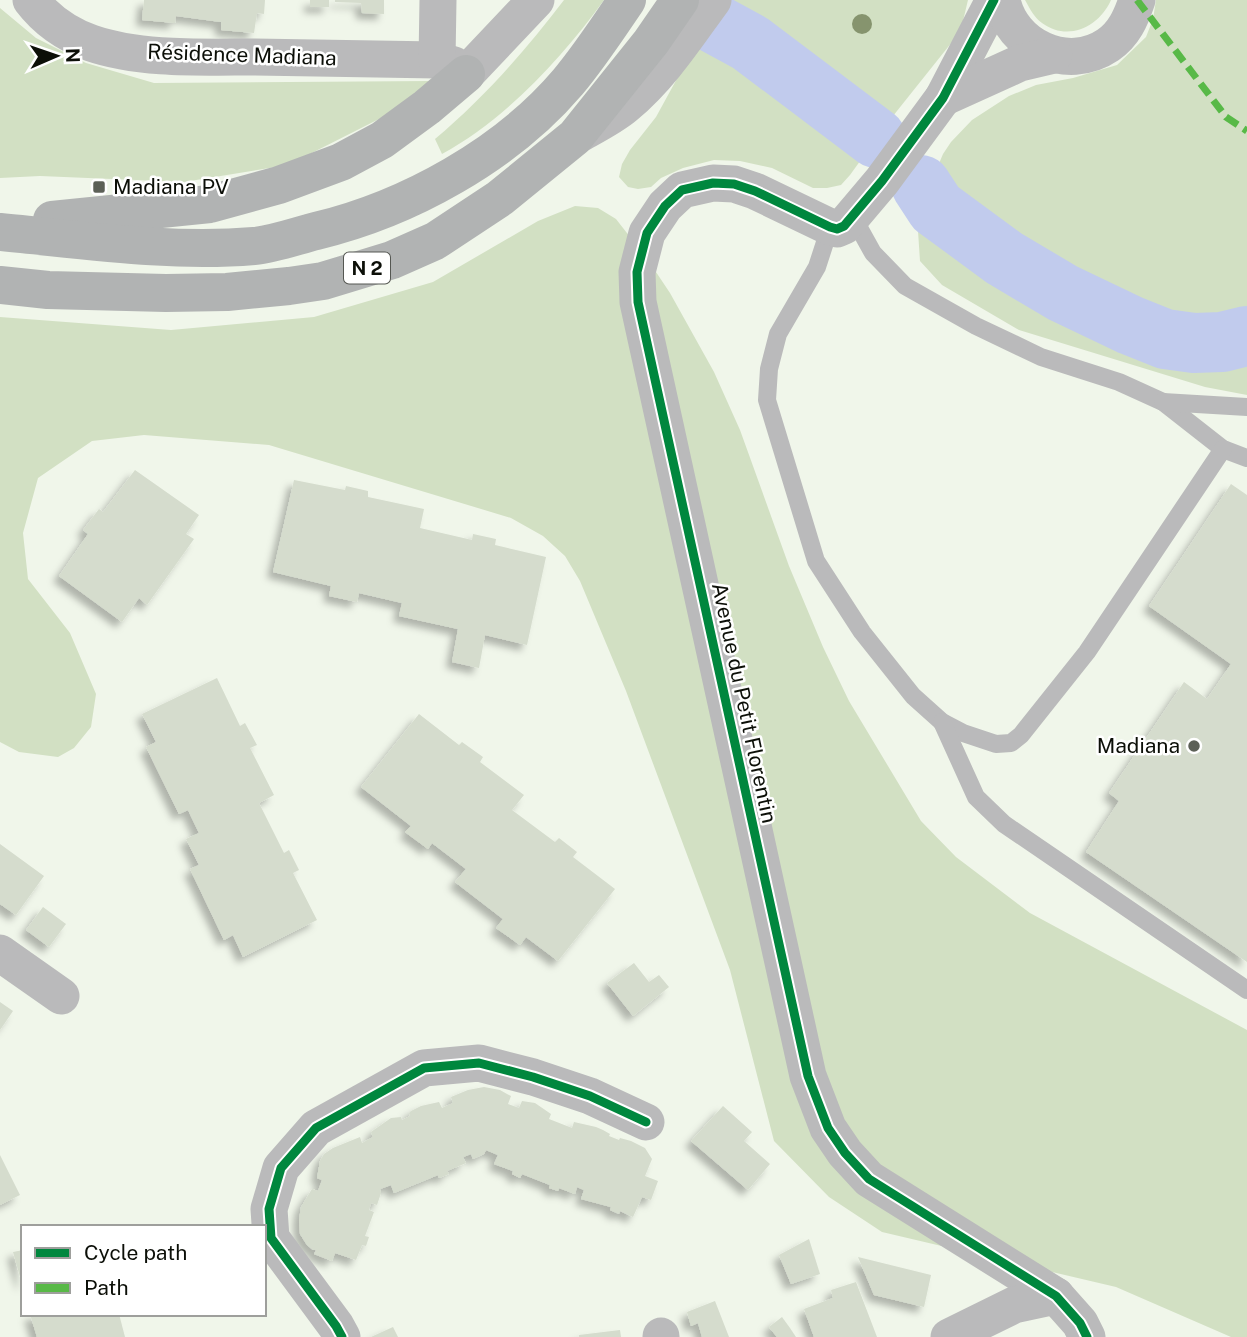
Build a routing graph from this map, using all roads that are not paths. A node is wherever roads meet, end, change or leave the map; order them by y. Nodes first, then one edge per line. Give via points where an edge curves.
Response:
1 (31, 0) edge
2 (438, 0) edge
3 (536, 0) edge
4 (680, 0) edge
5 (713, 0) edge
6 (994, 0) edge
7 (1002, 0) edge
8 (1137, 0) edge
9 (621, 9) edge
10 (662, 49) junction
11 (1054, 55) junction
12 (452, 67) junction
13 (943, 98) junction
14 (841, 222) junction
15 (0, 225) edge
16 (0, 232) edge
17 (0, 285) edge
18 (1163, 401) junction
19 (1247, 407) edge
20 (1223, 449) junction
21 (1247, 458) edge
22 (942, 722) junction
23 (0, 953) edge
24 (1247, 990) edge
25 (61, 996) dead end
26 (646, 1122) dead end
27 (1056, 1296) junction
28 (342, 1337) edge
29 (949, 1337) edge
30 (1087, 1337) edge

1 - 12 street, Résidence Madiana via 54,24 89,42 122,51
2 - 12 street
3 - 12 street
4 - 10 main road, N 2
5 - 10 street
6 - 13 street
7 - 11 street via 1016,31 1033,46
8 - 11 street via 1121,33 1107,45 1082,55
9 - 16 main road, N 2 via 568,81 501,144 427,191 347,224 257,246 171,248
10 - 17 main road, N 2 via 575,137 500,198 435,241 392,260 323,281 227,292 48,290
11 - 13 street via 1020,64
12 - 15 main road via 427,107 382,140 341,162 279,185 210,204
13 - 14 street via 882,181
14 - 18 lane via 905,286 976,326 1041,357
14 - 22 lane via 778,334 767,400 816,561 862,632 913,696
14 - 27 street, Avenue du Petit Florentin via 734,184 682,190 647,233 637,272 638,302 808,1076 828,1128 869,1179
18 - 19 lane
18 - 20 lane
20 - 21 lane
20 - 22 lane via 1087,652 1021,735 1011,743 996,744
22 - 24 lane via 976,797 1004,824
23 - 25 street
26 - 28 street via 590,1096 480,1063 424,1068 316,1128 281,1168 269,1209 271,1238
27 - 29 street via 1014,1305
27 - 30 street, Avenue du Petit Florentin

